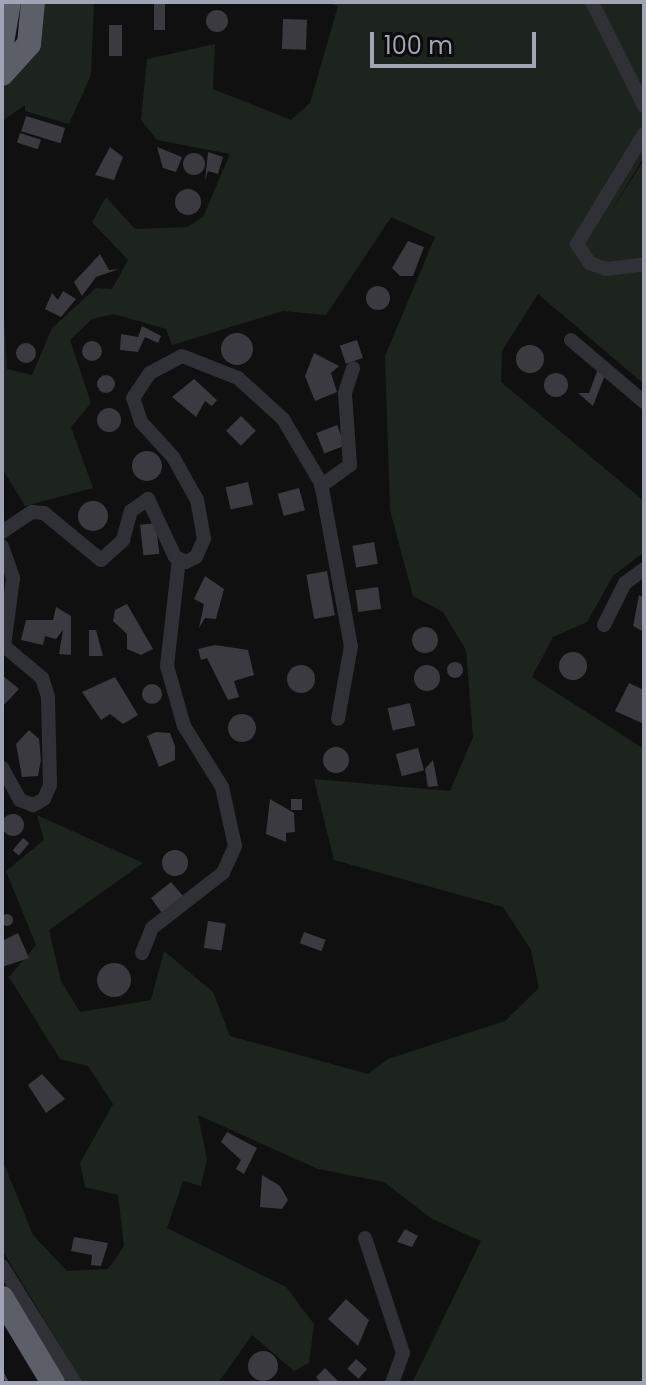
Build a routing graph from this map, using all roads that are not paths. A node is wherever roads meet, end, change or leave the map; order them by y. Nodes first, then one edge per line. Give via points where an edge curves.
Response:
1 (9, 2) edge
2 (33, 2) edge
3 (592, 2) edge
4 (2, 43) edge
5 (2, 74) edge
6 (644, 106) edge
7 (644, 134) edge
8 (644, 264) edge
9 (571, 340) dead end
10 (353, 368) dead end
11 (644, 402) edge
12 (321, 486) junction
13 (2, 532) edge
14 (2, 546) edge
15 (179, 559) junction
16 (644, 569) edge
17 (604, 625) dead end
18 (338, 719) dead end
19 (2, 768) edge
20 (142, 953) dead end
21 (365, 1238) dead end
22 (2, 1266) edge
23 (2, 1298) edge
24 (2, 1332) edge
25 (33, 1383) edge
26 (53, 1383) edge
27 (75, 1383) edge
28 (392, 1383) edge

1 - 4 highway
2 - 5 highway via 29,44
3 - 6 street
7 - 8 street via 577,244 590,263 606,269
9 - 11 street
10 - 12 street via 345,393 350,465
12 - 15 street via 300,441 261,396 182,356 164,362 140,384 133,408 197,500 204,539 196,557
12 - 18 street via 351,646
13 - 15 street via 32,512 44,513 101,560 123,540 131,511 148,499
14 - 19 street via 13,578 4,646 42,678 48,697 50,785 44,799 33,805 20,800
15 - 20 street via 167,666 184,726 222,787 235,846 223,873 152,928
16 - 17 street via 625,583
21 - 28 street via 403,1353
22 - 27 street
23 - 26 highway
24 - 25 highway

